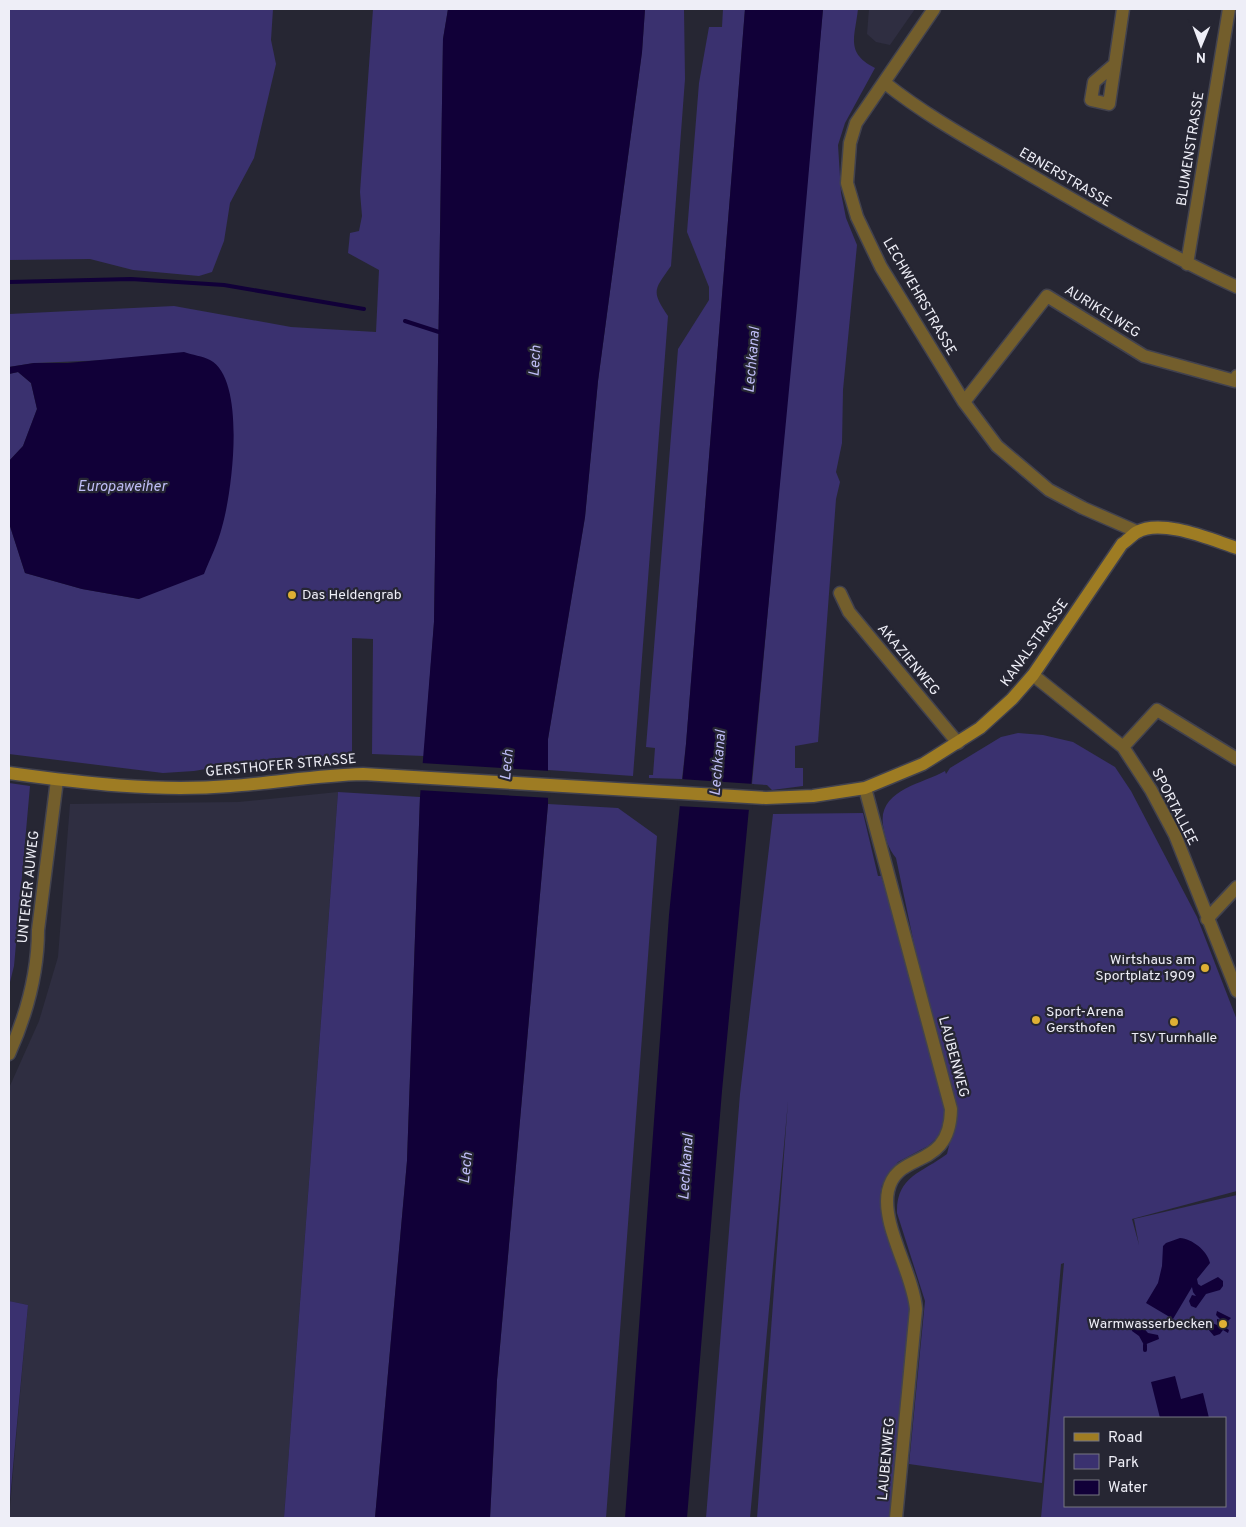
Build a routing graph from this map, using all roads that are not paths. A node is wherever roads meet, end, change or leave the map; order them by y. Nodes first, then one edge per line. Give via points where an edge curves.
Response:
1 (934, 9) edge
2 (1123, 9) edge
3 (1229, 9) edge
4 (1115, 64) dead end
5 (885, 82) junction
6 (1187, 264) junction
7 (1237, 288) edge
8 (1237, 376) edge
9 (964, 402) junction
10 (1138, 532) junction
11 (1237, 548) edge
12 (840, 593) dead end
13 (1033, 674) junction
14 (958, 743) junction
15 (1123, 747) junction
16 (1237, 759) edge
17 (9, 773) edge
18 (57, 780) junction
19 (865, 788) junction
20 (766, 798) joint
21 (1237, 888) edge
22 (1207, 918) junction
23 (1237, 991) edge
24 (9, 1054) edge
25 (896, 1518) edge

1 - 5 street, LECHWEHRSTRASSE
2 - 4 street
3 - 6 street, BLUMENSTRASSE
5 - 6 street, EBNERSTRASSE via 949,127
5 - 9 street, LECHWEHRSTRASSE via 856,124 850,143 847,183 857,217 881,267
6 - 7 street, EBNERSTRASSE
8 - 9 street, AURIKELWEG via 1235,381 1144,356 1046,296
9 - 10 street, LECHWEHRSTRASSE via 997,446 1050,490
10 - 11 main road via 1160,527
10 - 13 main road, KANALSTRASSE via 1122,544
12 - 14 street, AKAZIENWEG via 849,612
13 - 14 main road, KANALSTRASSE via 1012,699
13 - 15 street, SPORTALLEE
14 - 19 main road, KANALSTRASSE via 923,764
15 - 16 street via 1157,710
15 - 22 street, SPORTALLEE via 1151,790 1174,835
17 - 18 main road, GERSTHOFER STRASSE
18 - 20 main road, GERSTHOFER STRASSE via 173,788 230,786 312,776 382,775
18 - 24 street, UNTERER AUWEG via 38,951 26,1008
19 - 20 main road, KANALSTRASSE via 813,796
19 - 25 street, LAUBENWEG via 951,1109 951,1127 945,1141 933,1152 903,1168 890,1184 888,1193 891,1224 912,1286 916,1309
21 - 22 street
22 - 23 street, SPORTALLEE

